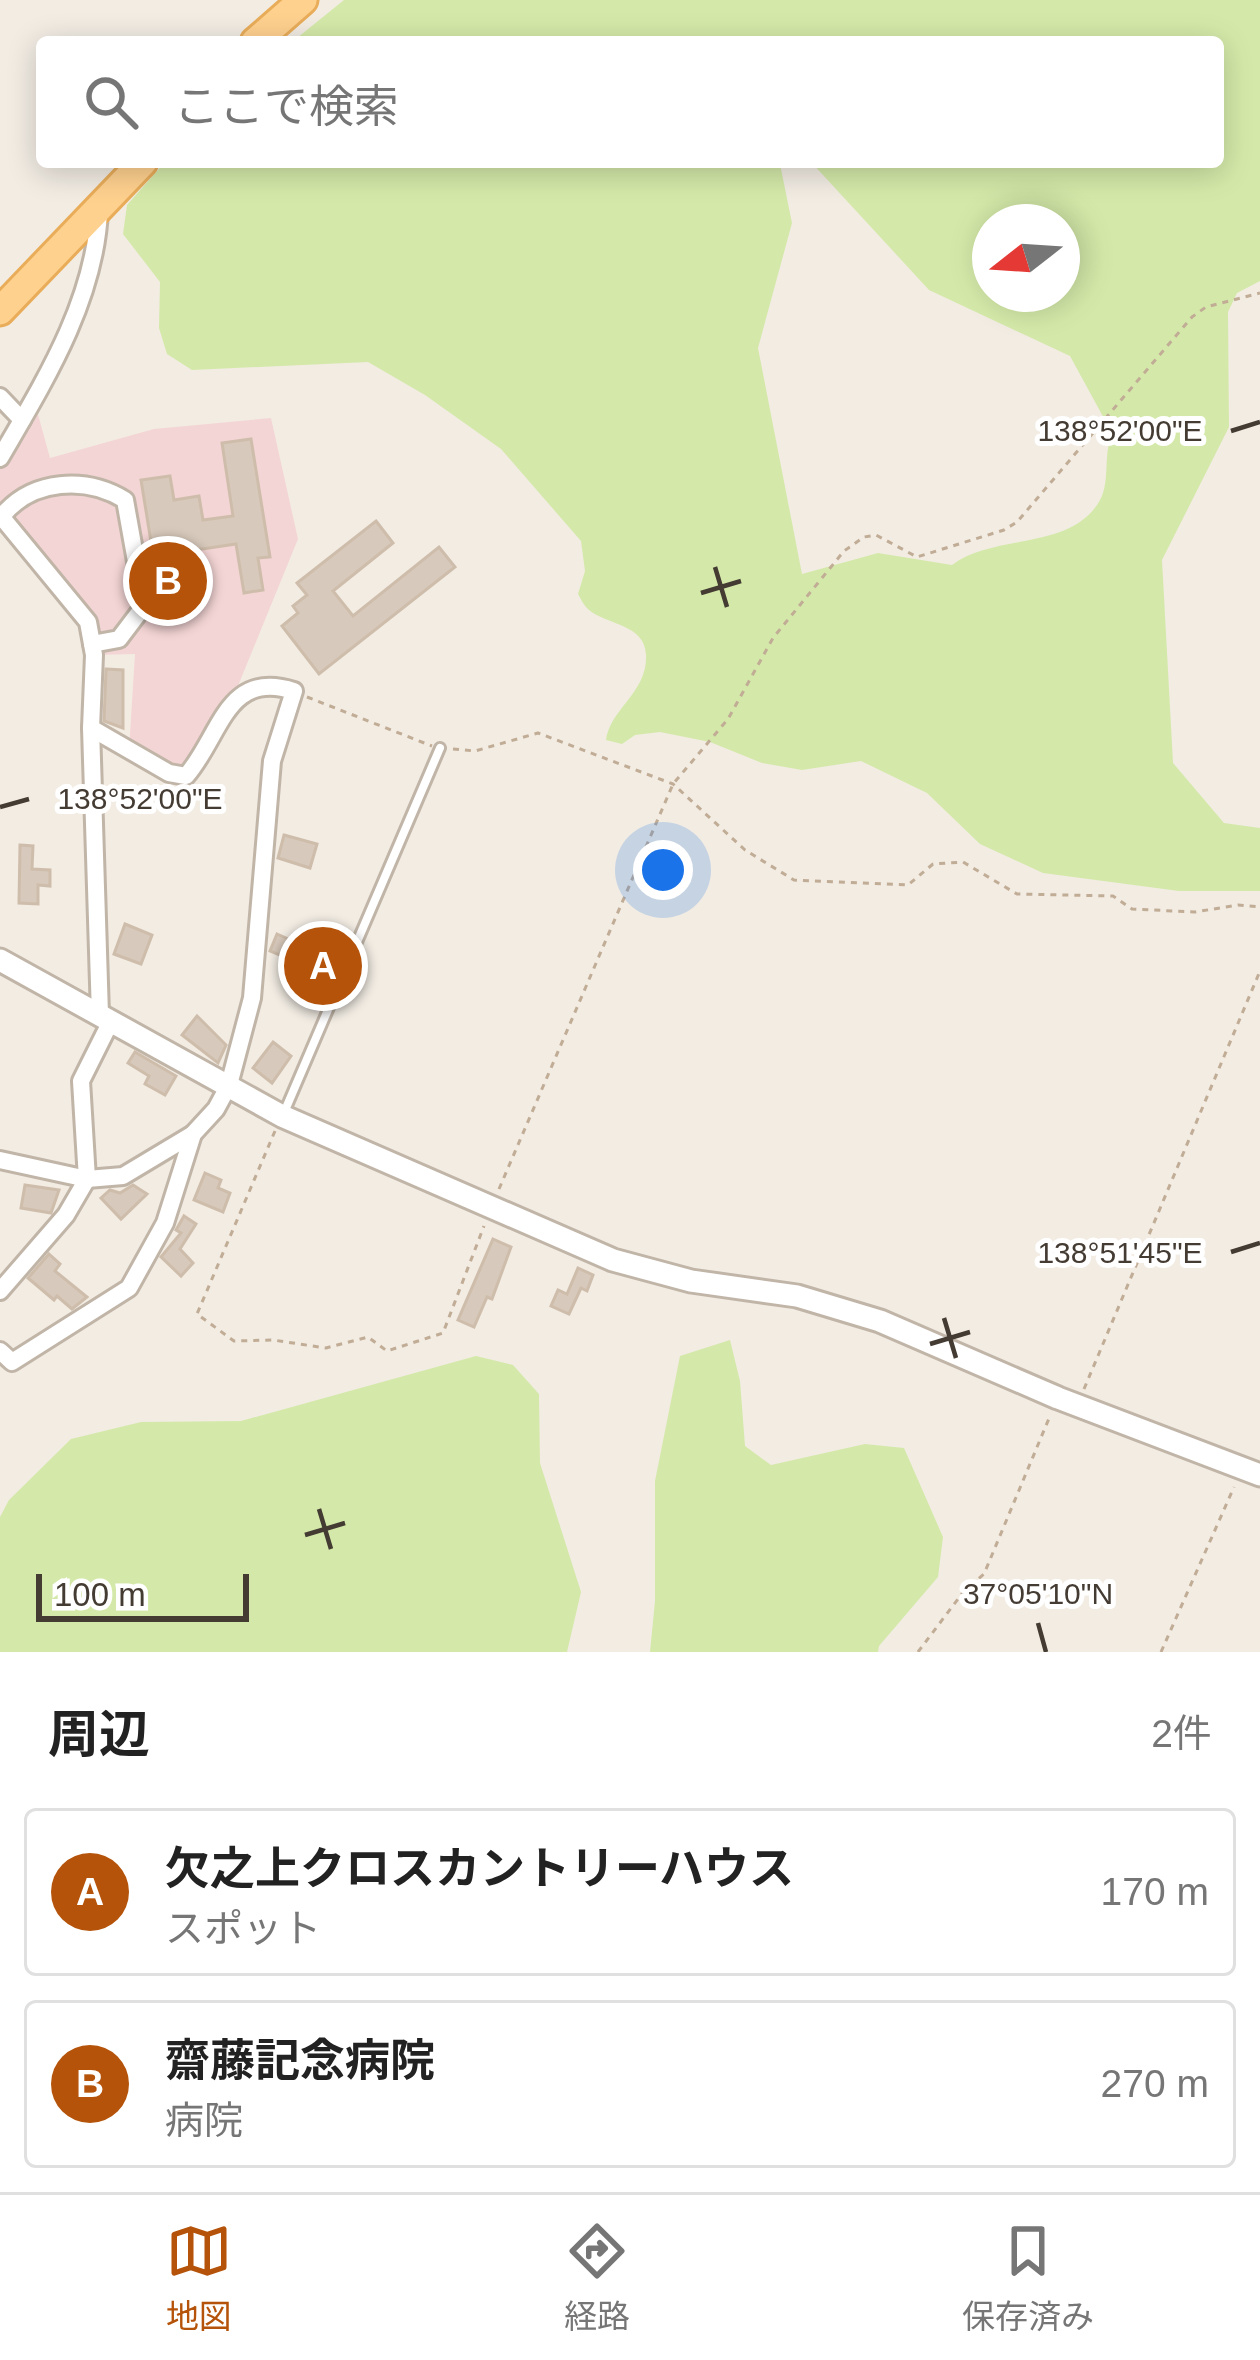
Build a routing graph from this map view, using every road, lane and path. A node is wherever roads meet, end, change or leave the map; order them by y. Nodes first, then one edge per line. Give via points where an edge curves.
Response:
1 (303, 0) edge
2 (262, 36) edge
3 (138, 168) edge
4 (99, 210) junction
5 (1260, 293) edge
6 (0, 310) edge
7 (0, 397) edge
8 (22, 420) junction
9 (0, 458) edge
10 (1, 516) edge
11 (92, 644) junction
12 (294, 691) junction
13 (92, 728) junction
14 (440, 748) junction
15 (673, 784) junction
16 (1260, 907) edge
17 (0, 960) edge
18 (1260, 970) edge
19 (106, 1018) junction
20 (229, 1084) junction
21 (282, 1116) junction
22 (193, 1134) junction
23 (0, 1160) edge
24 (87, 1179) junction
25 (491, 1209) junction
26 (0, 1291) edge
27 (4, 1362) edge
28 (1068, 1401) junction
29 (1251, 1472) edge
30 (918, 1652) edge
31 (1161, 1652) edge

1 - 2 main road
3 - 4 main road
4 - 6 main road
4 - 8 street via 97,246 57,361
5 - 15 path via 1192,317 1017,522 916,557 876,535 844,551
7 - 8 street
8 - 9 street
10 - 11 street via 88,622
10 - 11 street via 15,500 77,483 125,500 144,606 118,639
11 - 13 street
12 - 13 street via 254,686 231,703 186,776
12 - 14 path
12 - 20 street via 272,760 252,998
13 - 19 street
14 - 15 path via 475,751 538,734
14 - 21 lane
15 - 16 path via 745,850 794,880 908,885 933,864 963,862 1017,894 1113,896 1132,909 1195,913
15 - 25 path
17 - 19 street
18 - 28 path
19 - 20 street
19 - 24 street via 81,1081
20 - 21 street
20 - 22 street
21 - 25 street
21 - 25 path via 197,1314 234,1341 326,1348 368,1337 387,1352 443,1333
22 - 24 street via 123,1176
22 - 27 street via 165,1222 129,1288
23 - 24 street
24 - 26 street
25 - 28 street via 613,1260 880,1321
28 - 29 street
28 - 30 path via 984,1574
29 - 31 path

